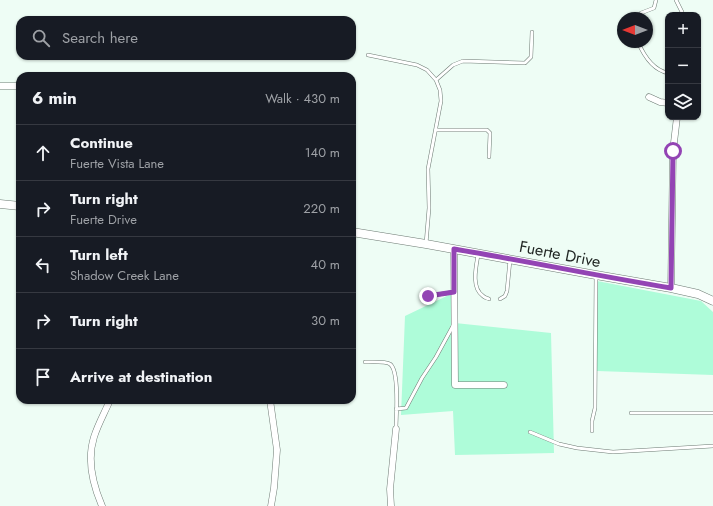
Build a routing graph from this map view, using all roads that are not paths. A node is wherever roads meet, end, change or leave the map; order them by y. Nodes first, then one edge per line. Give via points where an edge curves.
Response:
1 (656, 0) edge
2 (676, 0) edge
3 (644, 12) edge
4 (682, 12) edge
5 (532, 32) dead end
6 (641, 48) edge
7 (368, 55) dead end
8 (665, 72) edge
9 (436, 80) junction
10 (0, 86) edge
11 (16, 86) edge
12 (649, 97) dead end
13 (665, 103) edge
14 (677, 120) edge
15 (436, 130) junction
16 (489, 156) dead end
17 (0, 204) edge
18 (16, 206) edge
19 (356, 233) edge
20 (426, 244) junction
21 (454, 249) junction
22 (478, 253) junction
23 (510, 259) junction
24 (596, 275) junction
25 (671, 288) junction
26 (454, 292) junction
27 (428, 296) dead end
28 (489, 299) dead end
29 (500, 299) dead end
30 (713, 301) edge
31 (454, 323) junction
32 (365, 362) dead end
33 (504, 385) dead end
34 (108, 404) edge
35 (271, 404) edge
36 (396, 409) junction
37 (713, 412) edge
38 (631, 413) dead end
39 (396, 429) joint
40 (592, 431) dead end
41 (530, 432) dead end
42 (713, 446) edge
43 (102, 506) edge
44 (271, 506) edge
45 (391, 506) edge

1 - 3 lane via 654,8
2 - 4 lane
5 - 9 lane via 531,57 525,63 463,61 453,65
6 - 8 lane via 652,64
7 - 9 lane via 417,65 428,70
9 - 15 lane via 441,101
10 - 11 street
12 - 13 street
14 - 25 street via 673,151
15 - 16 lane via 486,130 490,133
15 - 20 lane via 428,169 429,208
17 - 18 street
19 - 20 street, Fuerte Drive
20 - 21 street, Fuerte Drive
21 - 22 street, Fuerte Drive
21 - 26 street
22 - 23 street, Fuerte Drive
22 - 28 lane via 477,290
23 - 24 street, Fuerte Drive
23 - 29 lane via 507,291
24 - 25 street, Fuerte Drive
24 - 40 lane via 595,408
25 - 30 street, Fuerte Drive via 698,294
26 - 27 lane
26 - 31 street
31 - 33 street via 455,385
31 - 36 lane via 406,408
32 - 36 lane via 387,363 393,367 397,389
34 - 43 street via 94,437 91,452 91,469 96,493
35 - 44 street via 277,450
36 - 39 lane
37 - 38 lane
39 - 45 street via 390,489
41 - 42 lane via 559,444 613,452

